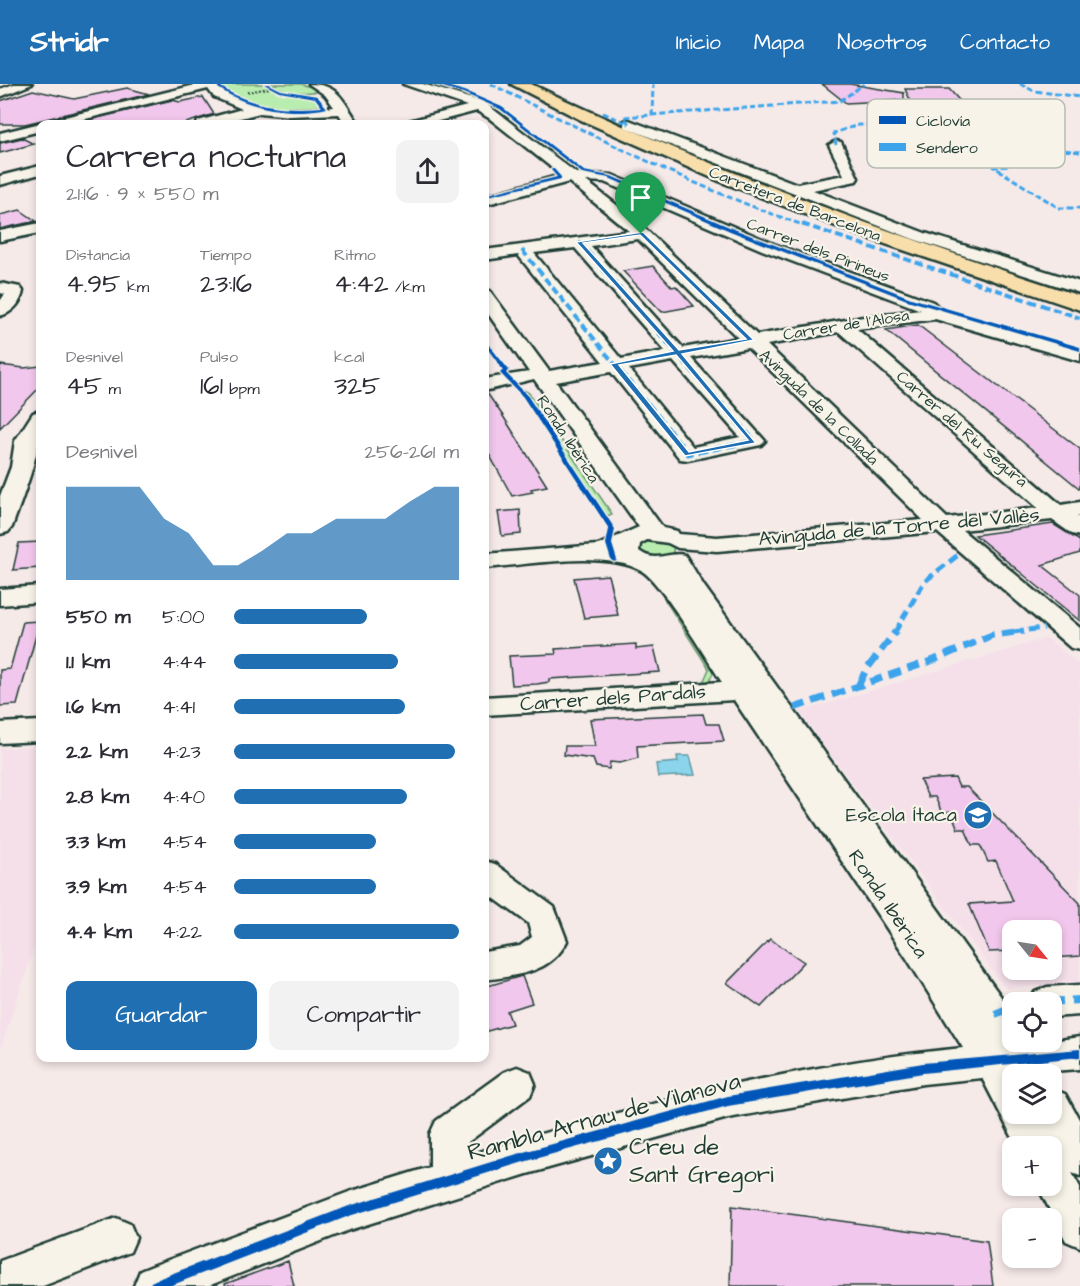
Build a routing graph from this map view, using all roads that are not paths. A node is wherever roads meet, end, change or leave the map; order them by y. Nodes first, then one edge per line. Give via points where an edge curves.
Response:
1 (26, 84) edge
2 (211, 84) edge
3 (315, 84) edge
4 (336, 84) edge
5 (409, 84) edge
6 (519, 84) edge
7 (0, 93) edge
8 (480, 106) junction
9 (259, 109) junction
10 (342, 110) junction
11 (66, 120) edge
12 (218, 120) edge
13 (349, 120) edge
14 (361, 120) edge
15 (429, 120) edge
16 (629, 124) dead end
17 (36, 128) edge
18 (0, 131) edge
19 (17, 133) junction
20 (36, 136) edge
21 (0, 137) edge
22 (836, 145) dead end
23 (36, 171) edge
24 (577, 176) junction
25 (0, 181) edge
26 (796, 189) junction
27 (489, 200) edge
28 (36, 229) edge
29 (641, 234) junction
30 (0, 236) edge
31 (579, 242) junction
32 (522, 250) junction
33 (489, 254) edge
34 (0, 288) edge
35 (1080, 288) edge
36 (489, 303) edge
37 (1080, 303) edge
38 (0, 311) edge
39 (936, 314) junction
40 (489, 326) edge
41 (844, 327) junction
42 (751, 340) junction
43 (677, 352) junction
44 (1080, 355) edge
45 (614, 364) junction
46 (535, 377) junction
47 (489, 384) edge
48 (36, 424) edge
49 (31, 466) edge
50 (0, 471) edge
51 (1080, 509) edge
52 (1056, 512) junction
53 (942, 525) junction
54 (0, 527) edge
55 (1080, 529) edge
56 (654, 549) junction
57 (489, 561) edge
58 (36, 594) edge
59 (0, 597) edge
60 (1080, 642) edge
61 (741, 690) junction
62 (489, 706) edge
63 (36, 731) edge
64 (0, 733) edge
65 (489, 877) edge
66 (489, 965) edge
67 (1080, 1000) edge
68 (1062, 1001) edge
69 (1002, 1029) edge
70 (1002, 1033) edge
71 (1002, 1046) edge
72 (1062, 1050) edge
73 (1080, 1053) edge
74 (517, 1084) dead end
75 (1062, 1124) edge
76 (1080, 1158) edge
77 (450, 1179) junction
78 (1062, 1193) edge
79 (1080, 1227) edge
80 (116, 1238) dead end
81 (0, 1282) edge
82 (155, 1286) edge

1 - 7 street
2 - 9 street via 223,98
2 - 11 street
3 - 10 street via 326,89
4 - 14 street
5 - 8 street, Avinguda de la Collada
6 - 37 highway, Carretera de Barcelona via 728,180
8 - 15 street
8 - 24 street, Avinguda de la Collada
9 - 10 street via 303,113
9 - 12 street
10 - 13 street
16 - 26 street
17 - 19 street
18 - 19 street
19 - 20 street
19 - 21 street
22 - 26 street via 850,178
23 - 25 street
24 - 27 street
24 - 29 street, Avinguda de la Collada
24 - 39 street, Carrer dels Pirineus via 607,178 768,247 927,306
26 - 35 street via 919,236
28 - 30 street
29 - 31 street
29 - 42 street, Avinguda de la Collada
31 - 32 street
31 - 43 street
32 - 33 street
32 - 45 street
34 - 38 street via 14,291 13,299
36 - 46 street, Ronda Ibèrica
39 - 41 street, Carrer de l'Alosa via 921,313
39 - 44 street, Carrer dels Pirineus
40 - 46 street, Ronda Ibèrica
41 - 42 street, Carrer de l'Alosa
41 - 52 street, Carrer del Riu Segura
42 - 43 street, Carrer de l'Alosa
42 - 53 street, Avinguda de la Collada
43 - 45 street, Carrer de l'Alosa
43 - 45 street via 754,441 688,454
45 - 46 street, Carrer de l'Alosa
46 - 47 street, Carrer de l'Alosa
46 - 56 street, Ronda Ibèrica
48 - 49 street via 26,441
49 - 50 street
49 - 54 street
51 - 52 street, Avinguda de la Torre del Vallès
52 - 53 street, Avinguda de la Torre del Vallès
52 - 55 street, Carrer del Riu Segura
53 - 56 street, Avinguda de la Torre del Vallès
53 - 60 street, Avinguda de la Collada
56 - 57 street, Avinguda de la Torre del Vallès
56 - 61 street, Ronda Ibèrica via 667,582
56 - 69 street, Ronda Ibèrica via 693,588
58 - 59 street
61 - 62 street, Carrer dels Pardals
61 - 70 street, Ronda Ibèrica via 918,948
63 - 64 street
65 - 66 street via 542,916 550,941 529,959
67 - 68 street
71 - 77 street, Rambla Arnau de Vilanova via 923,1068 728,1101
72 - 73 street, Rambla Arnau de Vilanova
74 - 77 street via 449,1134
75 - 76 street
77 - 82 street, Rambla Arnau de Vilanova via 349,1211
78 - 79 street
80 - 81 street

